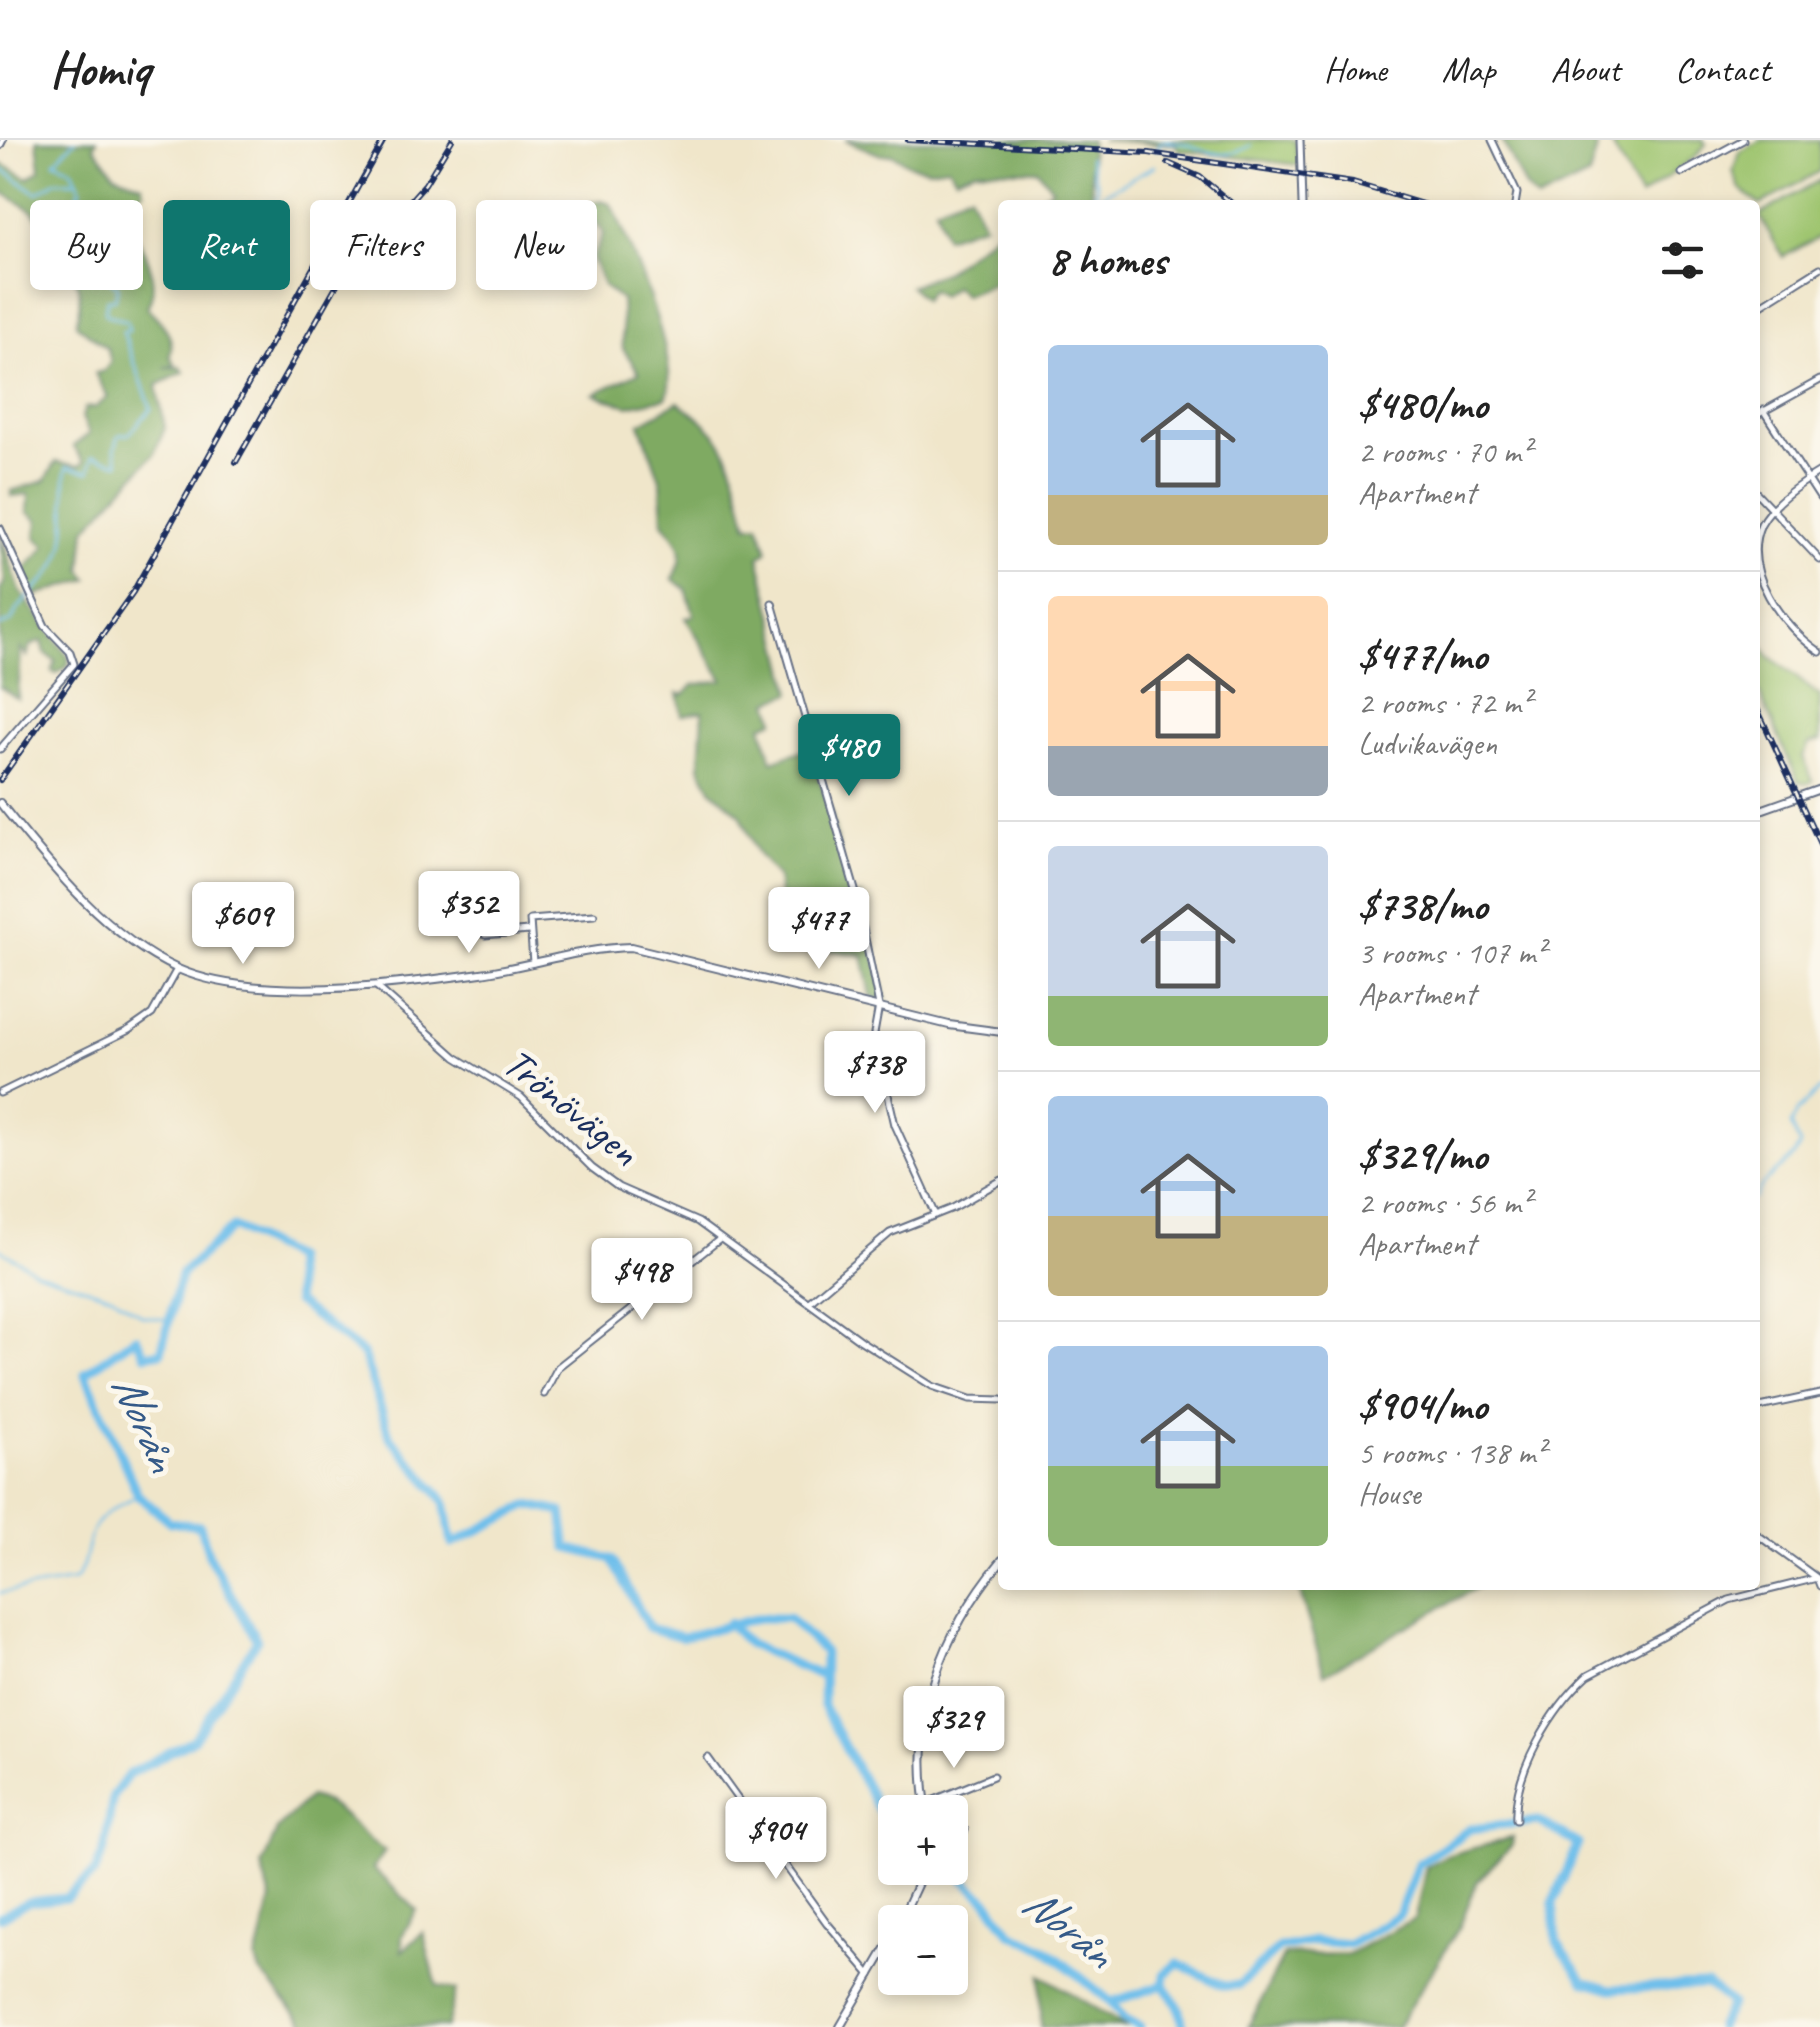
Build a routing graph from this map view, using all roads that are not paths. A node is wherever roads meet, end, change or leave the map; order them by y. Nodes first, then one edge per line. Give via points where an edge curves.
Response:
1 (1300, 140) edge
2 (1492, 140) edge
3 (1743, 140) edge
4 (1682, 174) dead end
5 (1302, 200) edge
6 (1516, 200) edge
7 (1820, 268) edge
8 (1760, 306) edge
9 (1820, 380) edge
10 (1763, 410) junction
11 (1760, 412) edge
12 (1820, 472) edge
13 (1805, 481) junction
14 (1760, 496) edge
15 (1820, 498) edge
16 (1772, 508) junction
17 (0, 528) edge
18 (1760, 531) edge
19 (1820, 560) edge
20 (1760, 572) edge
21 (772, 603) dead end
22 (1820, 652) edge
23 (0, 748) edge
24 (1820, 789) edge
25 (0, 804) edge
26 (1760, 810) edge
27 (594, 915) dead end
28 (528, 931) junction
29 (485, 935) dead end
30 (533, 964) junction
31 (177, 969) junction
32 (374, 983) junction
33 (880, 1006) junction
34 (998, 1031) edge
35 (0, 1093) edge
36 (998, 1182) edge
37 (936, 1215) junction
38 (720, 1238) junction
39 (809, 1302) junction
40 (544, 1394) dead end
41 (1820, 1394) edge
42 (998, 1400) edge
43 (1760, 1407) edge
44 (1760, 1537) edge
45 (998, 1565) edge
46 (1819, 1581) edge
47 (708, 1758) dead end
48 (992, 1776) dead end
49 (927, 1795) edge
50 (947, 1795) edge
51 (1516, 1820) dead end
52 (878, 1964) edge
53 (872, 1975) junction
54 (840, 2027) edge

1 - 5 street
2 - 6 street
3 - 4 street
7 - 8 street
9 - 10 street
10 - 11 street
10 - 13 street
12 - 13 street
13 - 15 street
13 - 16 street
14 - 16 street
16 - 18 street
16 - 19 street
17 - 23 street via 45,626 74,664
20 - 22 street via 1783,616
21 - 33 street via 839,826
24 - 26 street
25 - 31 street via 124,936
27 - 28 street via 535,919
28 - 29 street
28 - 30 street
30 - 32 street
30 - 33 street via 637,948
31 - 32 street via 228,984 275,988
31 - 35 street via 152,1014
32 - 38 street, Trönövägen via 456,1056 535,1110 592,1168
33 - 34 street
33 - 37 street via 874,1034 895,1125
36 - 37 street
37 - 39 street via 890,1233
38 - 39 street, Trönövägen
38 - 40 street via 558,1367
39 - 42 street, Trönövägen via 932,1386
41 - 43 street
44 - 46 street
45 - 49 street via 965,1608 944,1654 921,1733
46 - 51 street via 1730,1600 1588,1675 1514,1793
47 - 53 street
48 - 50 street
52 - 53 street
53 - 54 street

